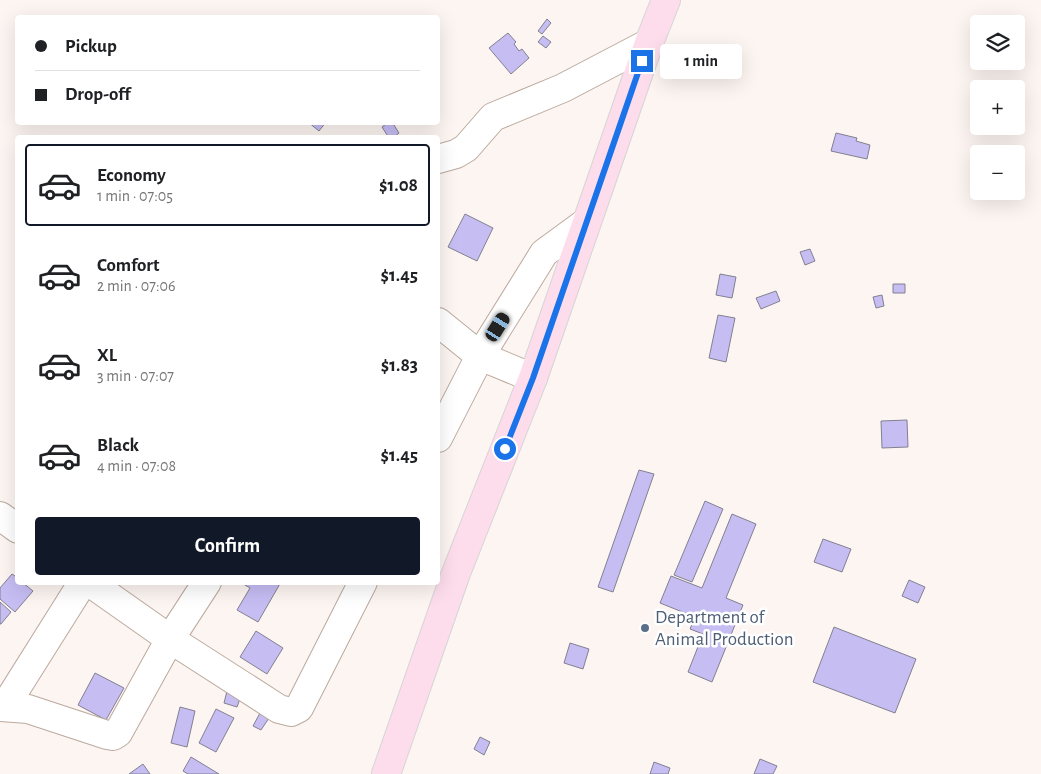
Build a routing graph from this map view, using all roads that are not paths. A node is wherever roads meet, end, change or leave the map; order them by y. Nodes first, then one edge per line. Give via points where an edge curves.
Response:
1 (666, 0) edge
2 (649, 43) junction
3 (440, 158) edge
4 (585, 223) junction
5 (440, 324) edge
6 (480, 356) junction
7 (533, 378) junction
8 (440, 434) edge
9 (0, 516) edge
10 (15, 527) edge
11 (81, 585) edge
12 (93, 585) edge
13 (205, 585) edge
14 (361, 585) edge
15 (170, 639) junction
16 (3, 707) edge
17 (386, 774) edge

1 - 2 main road
2 - 3 street via 563,88 493,118 466,148
2 - 4 main road
4 - 6 street via 544,253
4 - 7 main road
5 - 6 street
6 - 7 street
6 - 8 street
7 - 17 main road via 456,573
9 - 10 street
11 - 16 street
12 - 15 street
13 - 15 street
14 - 15 street via 299,708 291,712 279,709
15 - 16 street via 118,733 113,736 28,709

